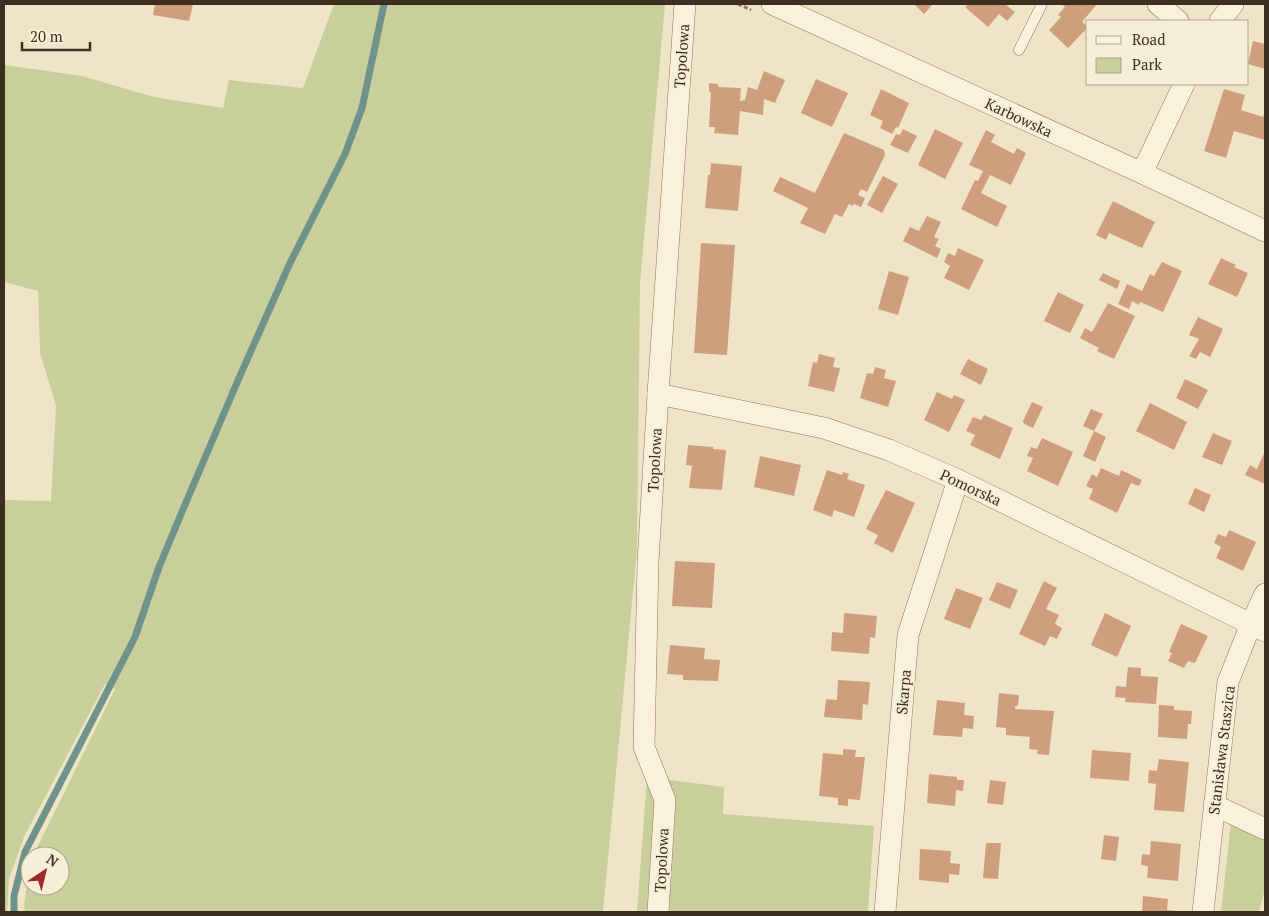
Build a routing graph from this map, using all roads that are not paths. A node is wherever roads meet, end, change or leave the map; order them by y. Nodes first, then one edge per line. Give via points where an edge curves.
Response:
1 (685, 4) edge
2 (772, 4) edge
3 (1042, 4) edge
4 (1158, 4) edge
5 (1233, 4) edge
6 (1177, 20) edge
7 (1221, 20) edge
8 (1019, 50) dead end
9 (1184, 85) edge
10 (1142, 173) junction
11 (1265, 231) edge
12 (658, 394) junction
13 (958, 480) junction
14 (1265, 594) edge
15 (1258, 627) edge
16 (1214, 805) junction
17 (1265, 829) edge
18 (658, 912) edge
19 (885, 912) edge
20 (1203, 912) edge

1 - 12 street, Topolowa
2 - 10 street, Karbowska
3 - 8 lane
4 - 6 street
5 - 7 street
9 - 10 street
10 - 11 street, Karbowska
12 - 13 street, Pomorska via 824,428 889,450
12 - 18 street, Topolowa via 648,562 644,747 665,800
13 - 15 street, Pomorska
13 - 19 street, Skarpa via 908,635
14 - 15 street, Stanisława Staszica
15 - 16 street, Stanisława Staszica via 1228,682
16 - 17 street
16 - 20 street, Stanisława Staszica

